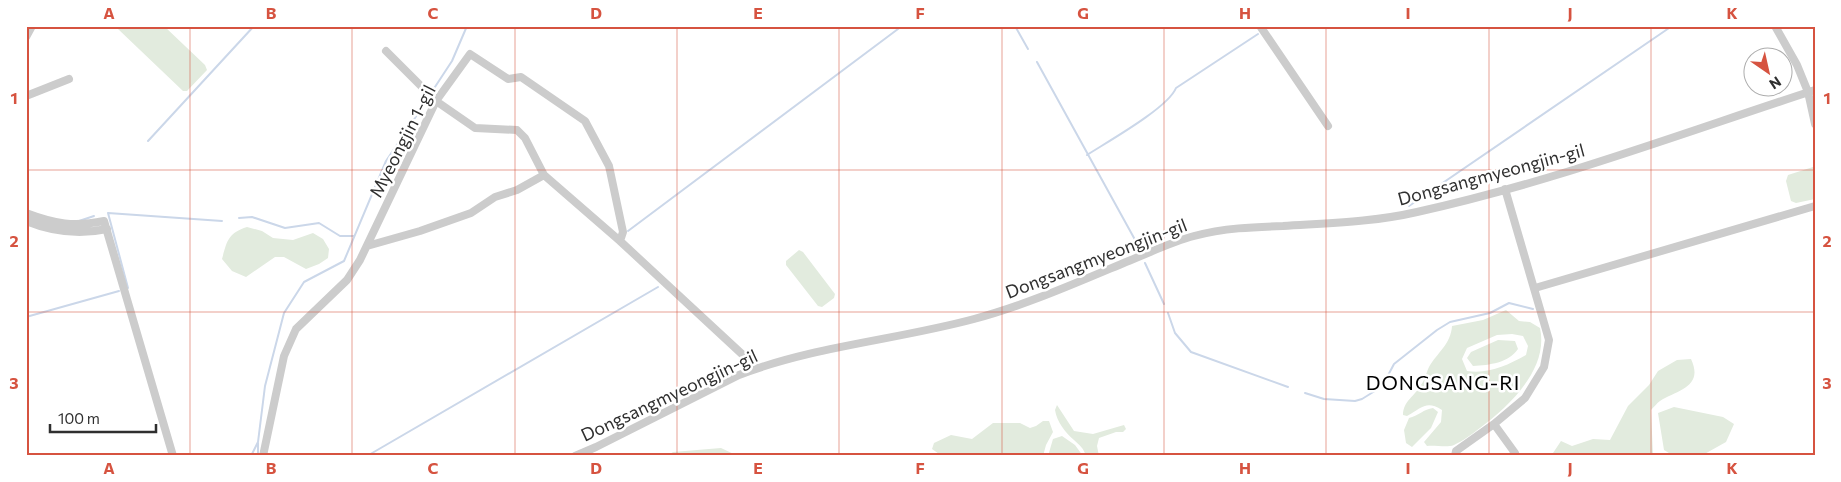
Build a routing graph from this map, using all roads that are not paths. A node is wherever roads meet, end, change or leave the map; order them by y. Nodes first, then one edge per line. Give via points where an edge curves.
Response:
1 (32, 26) edge
2 (1260, 26) edge
3 (1775, 26) edge
4 (26, 37) edge
5 (386, 51) dead end
6 (69, 78) dead end
7 (1811, 91) edge
8 (26, 96) edge
9 (436, 101) junction
10 (1815, 124) edge
11 (1328, 126) dead end
12 (544, 175) junction
13 (1505, 189) junction
14 (1815, 206) edge
15 (26, 213) edge
16 (26, 221) edge
17 (105, 225) junction
18 (620, 241) junction
19 (367, 246) junction
20 (1535, 288) junction
21 (758, 368) junction
22 (1494, 424) junction
23 (173, 456) edge
24 (263, 456) edge
25 (575, 456) edge
26 (1455, 456) edge
27 (1512, 456) edge

1 - 4 street
2 - 11 street
3 - 7 street
5 - 9 street
6 - 8 street
7 - 10 street
7 - 13 street, Dongsangmyeongjin-gil via 1646,147
9 - 12 street via 475,128 517,130
9 - 18 street, Myeongjin 1-gil via 470,54 508,78 521,77 585,121 608,166 623,232
9 - 19 street, Myeongjin 1-gil
12 - 18 street
12 - 19 street via 517,190 495,197 471,213
13 - 20 street
13 - 21 street, Dongsangmyeongjin-gil via 1416,212 1341,223 1233,228 1198,235 1007,309
14 - 20 street
15 - 17 street via 55,223
16 - 17 street via 71,233
17 - 23 street
18 - 21 street
19 - 24 street, Myeongjin 1-gil via 347,280 296,329 284,356
20 - 22 street via 1549,340 1544,367 1524,398
21 - 25 street, Dongsangmyeongjin-gil
22 - 26 street via 1456,451
22 - 27 street via 1515,453

